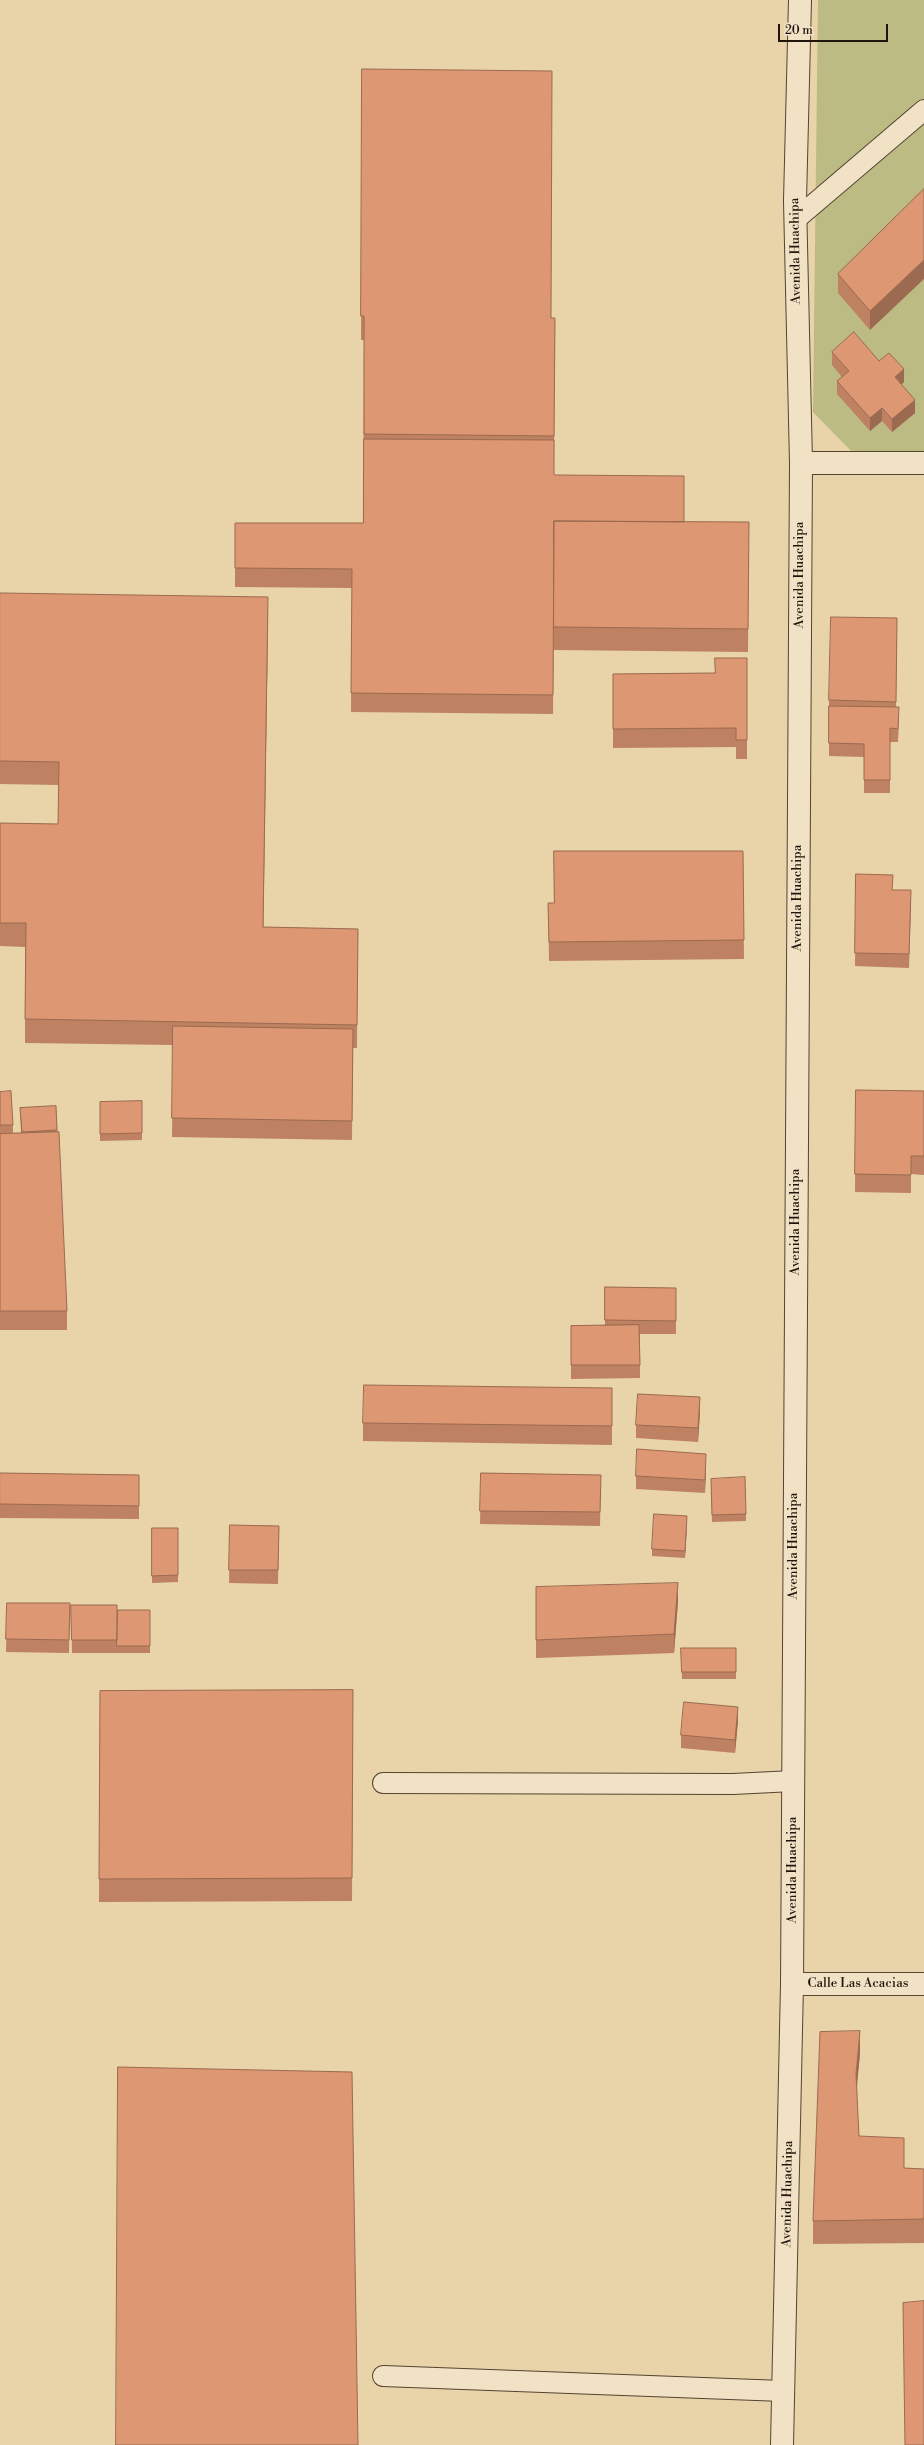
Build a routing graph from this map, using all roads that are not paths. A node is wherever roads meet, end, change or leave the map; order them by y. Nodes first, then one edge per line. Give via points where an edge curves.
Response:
1 (800, 0) edge
2 (924, 110) edge
3 (795, 220) junction
4 (801, 463) junction
5 (924, 463) edge
6 (793, 1781) junction
7 (383, 1783) dead end
8 (792, 1984) junction
9 (924, 1984) edge
10 (383, 2376) dead end
11 (783, 2391) junction
12 (782, 2445) edge

1 - 3 street, Avenida Huachipa
2 - 3 lane
3 - 4 street, Avenida Huachipa
4 - 5 street
4 - 6 street, Avenida Huachipa
6 - 7 lane via 733,1784
6 - 8 street, Avenida Huachipa
8 - 9 street, Calle Las Acacias
8 - 11 street, Avenida Huachipa
10 - 11 lane
11 - 12 street, Avenida Huachipa

